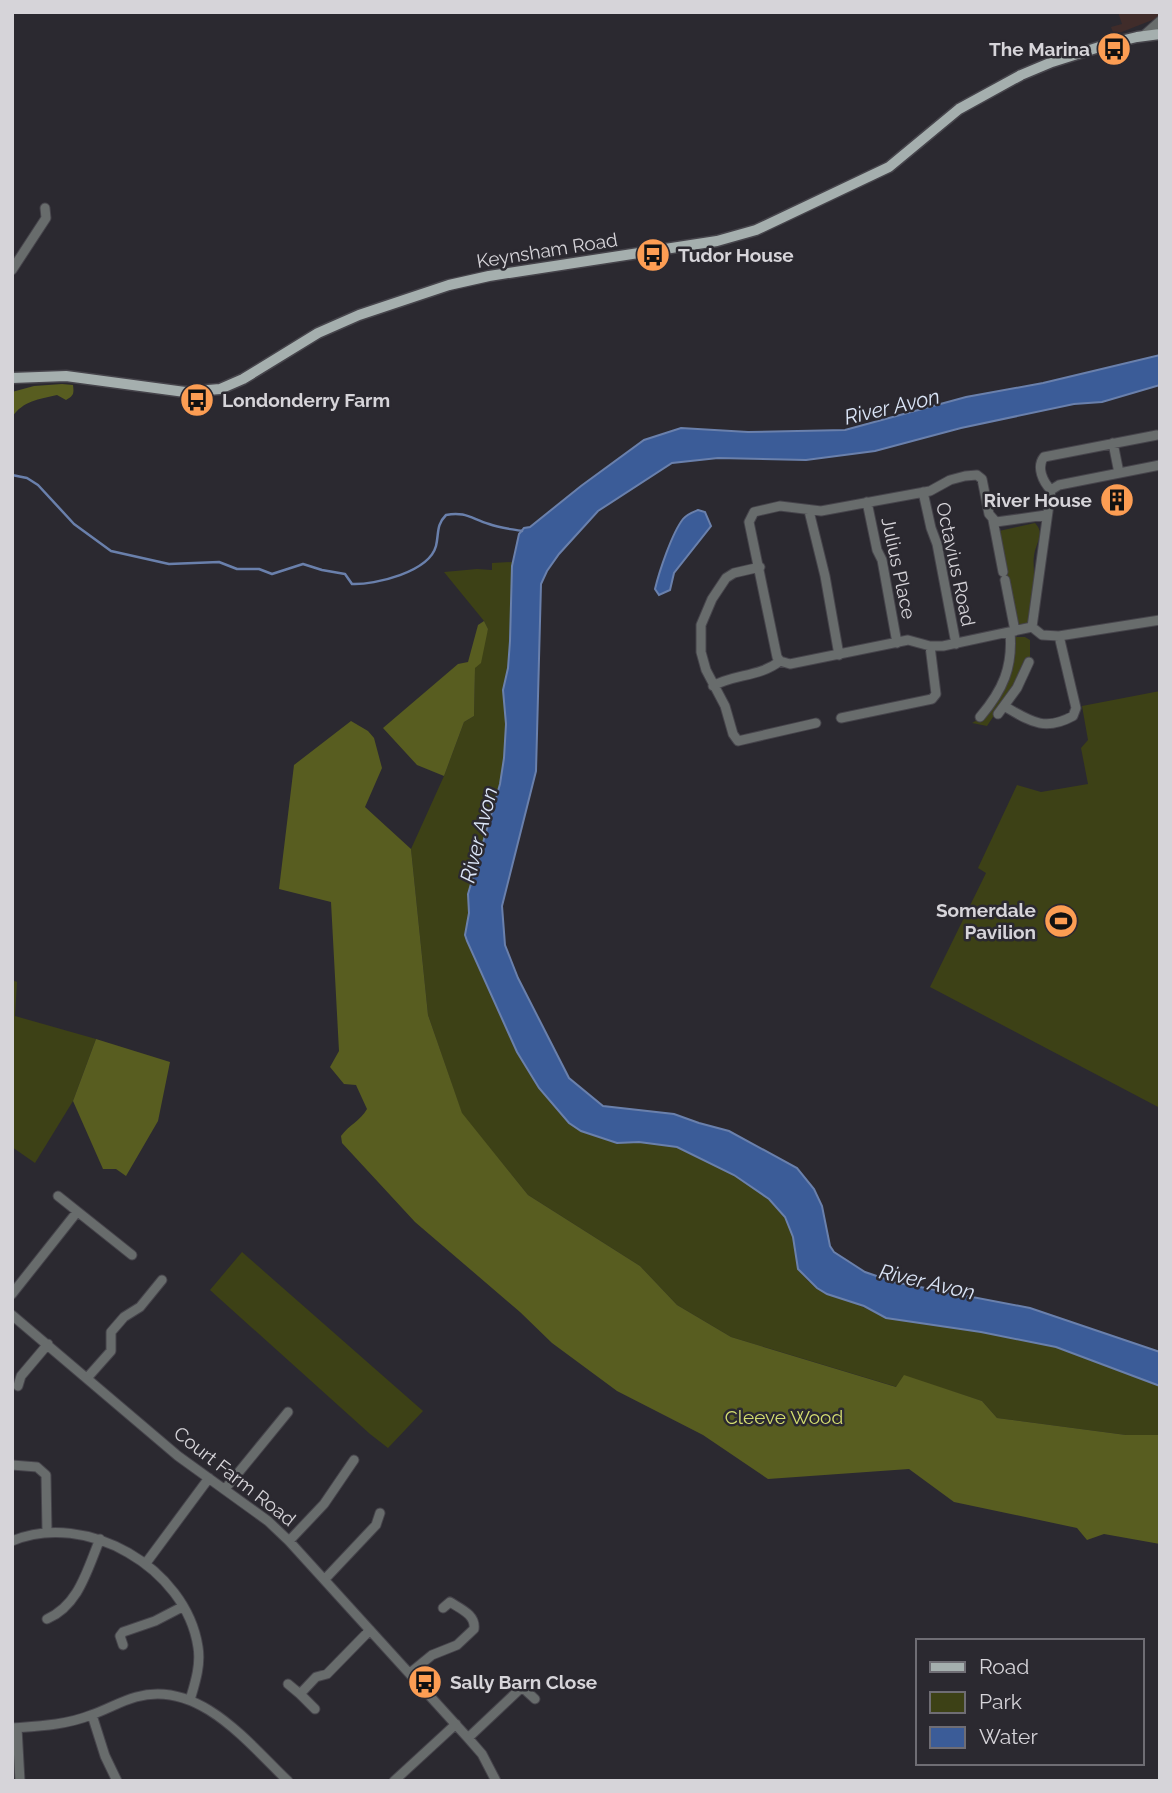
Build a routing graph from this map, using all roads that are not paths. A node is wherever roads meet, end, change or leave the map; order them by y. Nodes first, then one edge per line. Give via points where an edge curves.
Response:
1 (1160, 22) edge
2 (1160, 34) edge
3 (1143, 36) junction
4 (45, 208) dead end
5 (12, 270) edge
6 (12, 378) edge
7 (1157, 435) dead end
8 (1113, 443) junction
9 (1160, 466) edge
10 (1119, 473) junction
11 (1051, 490) junction
12 (923, 492) junction
13 (867, 502) junction
14 (809, 511) junction
15 (1046, 515) junction
16 (993, 520) junction
17 (760, 567) junction
18 (1160, 620) edge
19 (1032, 627) junction
20 (1013, 631) junction
21 (1059, 636) junction
22 (897, 643) junction
23 (956, 644) junction
24 (930, 646) junction
25 (839, 655) junction
26 (780, 661) junction
27 (1029, 662) dead end
28 (713, 686) junction
29 (980, 717) dead end
30 (841, 718) dead end
31 (816, 723) dead end
32 (58, 1196) dead end
33 (77, 1212) junction
34 (132, 1255) dead end
35 (162, 1279) dead end
36 (12, 1294) edge
37 (12, 1315) edge
38 (48, 1344) junction
39 (88, 1378) junction
40 (17, 1379) edge
41 (288, 1412) dead end
42 (354, 1460) dead end
43 (12, 1465) edge
44 (209, 1478) junction
45 (225, 1489) junction
46 (380, 1513) dead end
47 (47, 1531) junction
48 (100, 1539) junction
49 (12, 1541) edge
50 (289, 1541) junction
51 (146, 1563) junction
52 (325, 1579) junction
53 (449, 1601) dead end
54 (182, 1607) junction
55 (47, 1619) dead end
56 (370, 1630) junction
57 (124, 1645) dead end
58 (410, 1674) junction
59 (514, 1678) dead end
60 (288, 1684) dead end
61 (522, 1686) junction
62 (299, 1694) junction
63 (535, 1699) dead end
64 (190, 1700) junction
65 (315, 1709) dead end
66 (92, 1715) junction
67 (456, 1724) junction
68 (15, 1728) edge
69 (468, 1738) junction
70 (395, 1780) edge
71 (20, 1781) edge
72 (117, 1781) edge
73 (288, 1781) edge
74 (496, 1781) edge

1 - 3 street, Keynsham Road
2 - 3 main road, Keynsham Road
3 - 6 main road, Keynsham Road via 1052,62 983,94 958,108 889,167 756,230 693,246 489,275 449,285 318,333 220,388 184,392 66,376
4 - 5 street via 46,218
7 - 8 street
8 - 10 street
8 - 11 street via 1044,457 1040,466
9 - 10 street
10 - 11 street
11 - 15 street
12 - 13 street
12 - 16 street via 977,475
12 - 23 street, Octavius Road
13 - 14 street
13 - 22 street, Julius Place
14 - 17 street via 780,506 754,512 749,522
14 - 25 street
15 - 16 street
15 - 19 street
16 - 20 street
17 - 26 street
17 - 28 street via 730,575 704,615 702,652
18 - 21 street
19 - 20 street
19 - 21 street via 1042,635
20 - 23 street
20 - 29 street via 1008,672
21 - 27 street via 1076,708 1073,716 1044,725 1001,710
22 - 24 street via 915,641
22 - 25 street
23 - 24 street
24 - 30 street via 936,694 932,699
25 - 26 street via 790,664
26 - 28 street via 765,671
28 - 31 street via 738,741
32 - 33 street
33 - 34 street
33 - 36 street
35 - 39 street via 140,1307 111,1332 111,1351
37 - 38 street, Court Farm Road
38 - 39 street, Court Farm Road
38 - 40 street
39 - 44 street, Court Farm Road
41 - 45 street
42 - 50 street via 324,1504
43 - 47 street via 37,1467 46,1475
44 - 45 street, Court Farm Road
44 - 51 street
45 - 50 street, Court Farm Road
46 - 52 street via 376,1525
47 - 48 street
47 - 49 street
48 - 51 street
48 - 55 street via 64,1617
50 - 52 street, Court Farm Road
51 - 54 street
52 - 56 street, Court Farm Road
53 - 58 street via 472,1617 474,1629
54 - 57 street via 123,1632
54 - 64 street via 199,1649
56 - 58 street, Court Farm Road
56 - 62 street via 327,1674 316,1677
58 - 67 street, Court Farm Road
59 - 61 street
60 - 62 street
61 - 63 street
61 - 69 street
62 - 65 street
64 - 66 street via 166,1694 138,1696
64 - 73 street via 211,1710
66 - 68 street via 63,1724
66 - 72 street
67 - 69 street, Court Farm Road
67 - 70 street
68 - 71 street
69 - 74 street, Court Farm Road

